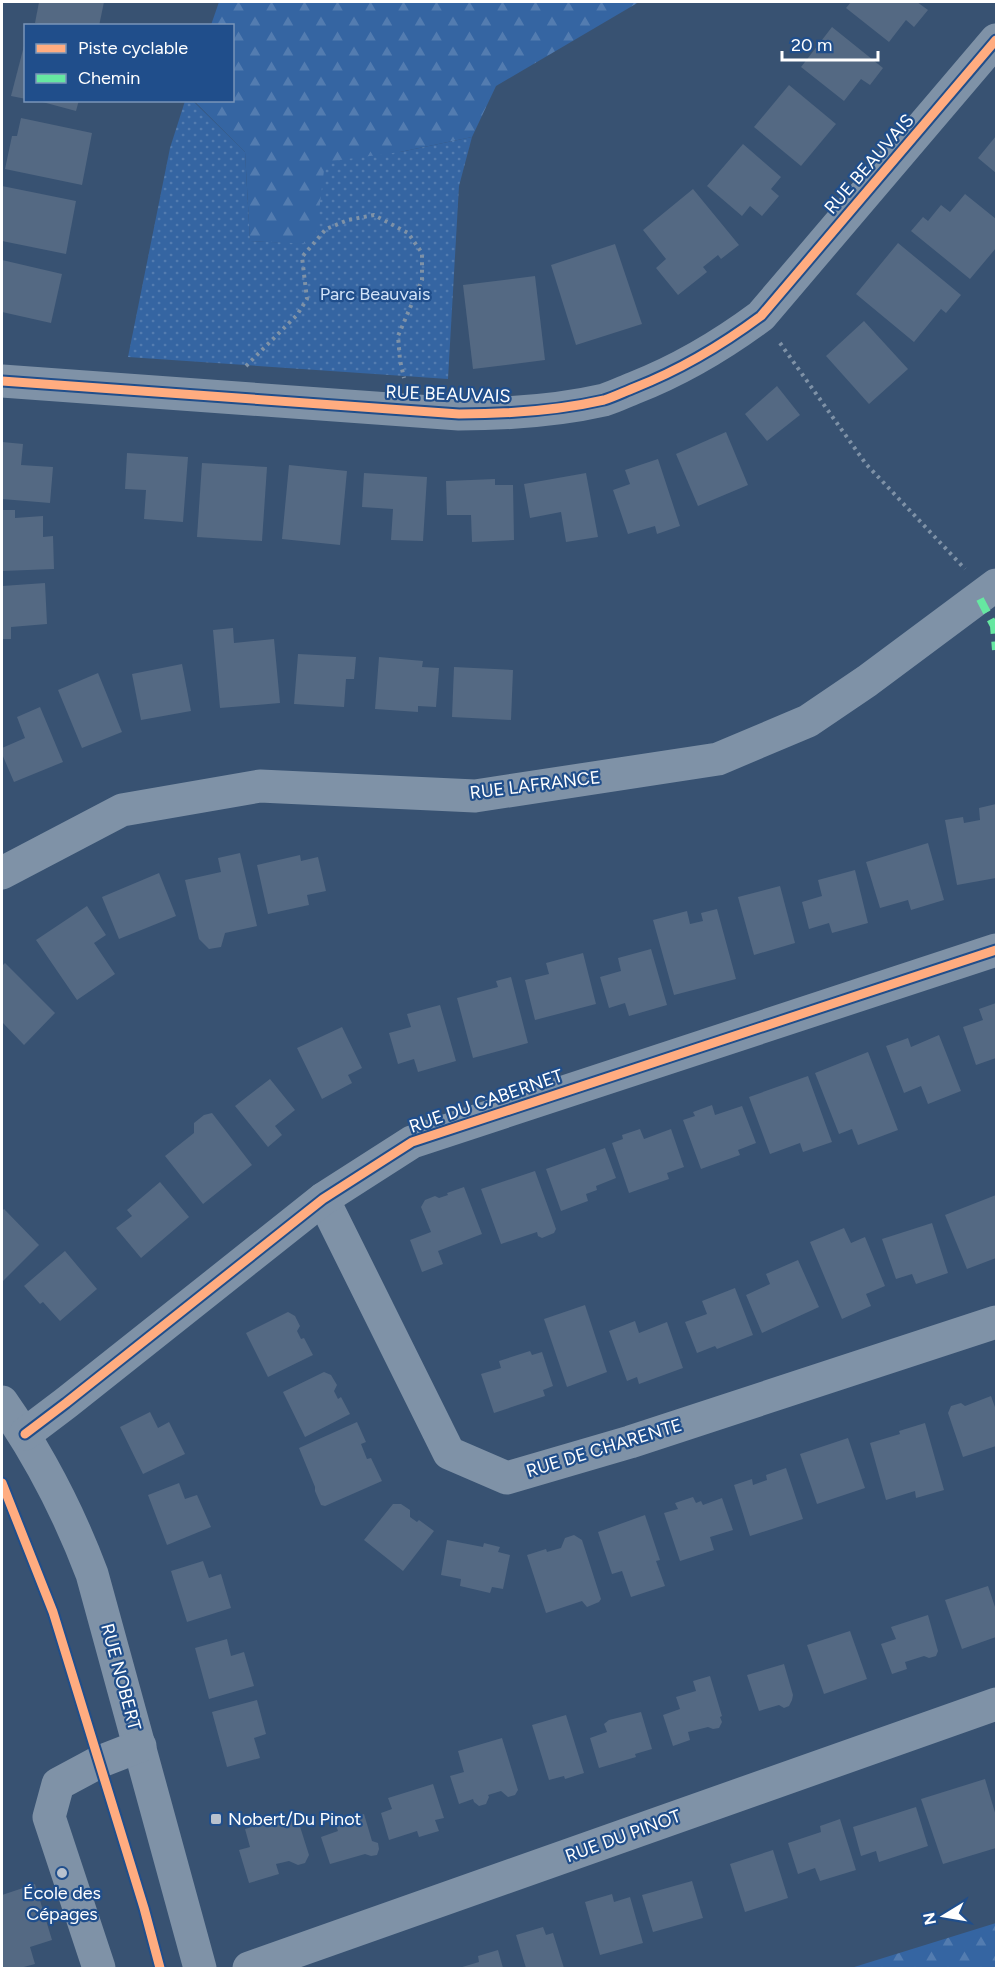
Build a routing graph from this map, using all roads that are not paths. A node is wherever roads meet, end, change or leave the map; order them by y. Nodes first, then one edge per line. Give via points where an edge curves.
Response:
1 (996, 40) edge
2 (2, 381) edge
3 (996, 585) edge
4 (3, 868) edge
5 (996, 950) edge
6 (323, 1199) junction
7 (996, 1322) edge
8 (2, 1402) edge
9 (25, 1434) junction
10 (996, 1704) edge
11 (140, 1746) junction
12 (99, 1968) edge
13 (200, 1968) edge
14 (249, 1968) edge

1 - 2 street, RUE BEAUVAIS via 761,316 699,357 607,399 513,414 459,414
3 - 4 street, RUE LAFRANCE via 808,721 718,759 475,795 260,786 122,810
5 - 6 street, RUE DU CABERNET via 412,1142
6 - 7 street, RUE DE CHARENTE via 448,1453 507,1478 630,1442
6 - 9 street, RUE DU CABERNET
8 - 9 street, RUE NOBERT
9 - 11 street, RUE NOBERT via 92,1574
10 - 14 street, RUE DU PINOT
11 - 12 street via 58,1784 50,1817
11 - 13 street, RUE NOBERT

